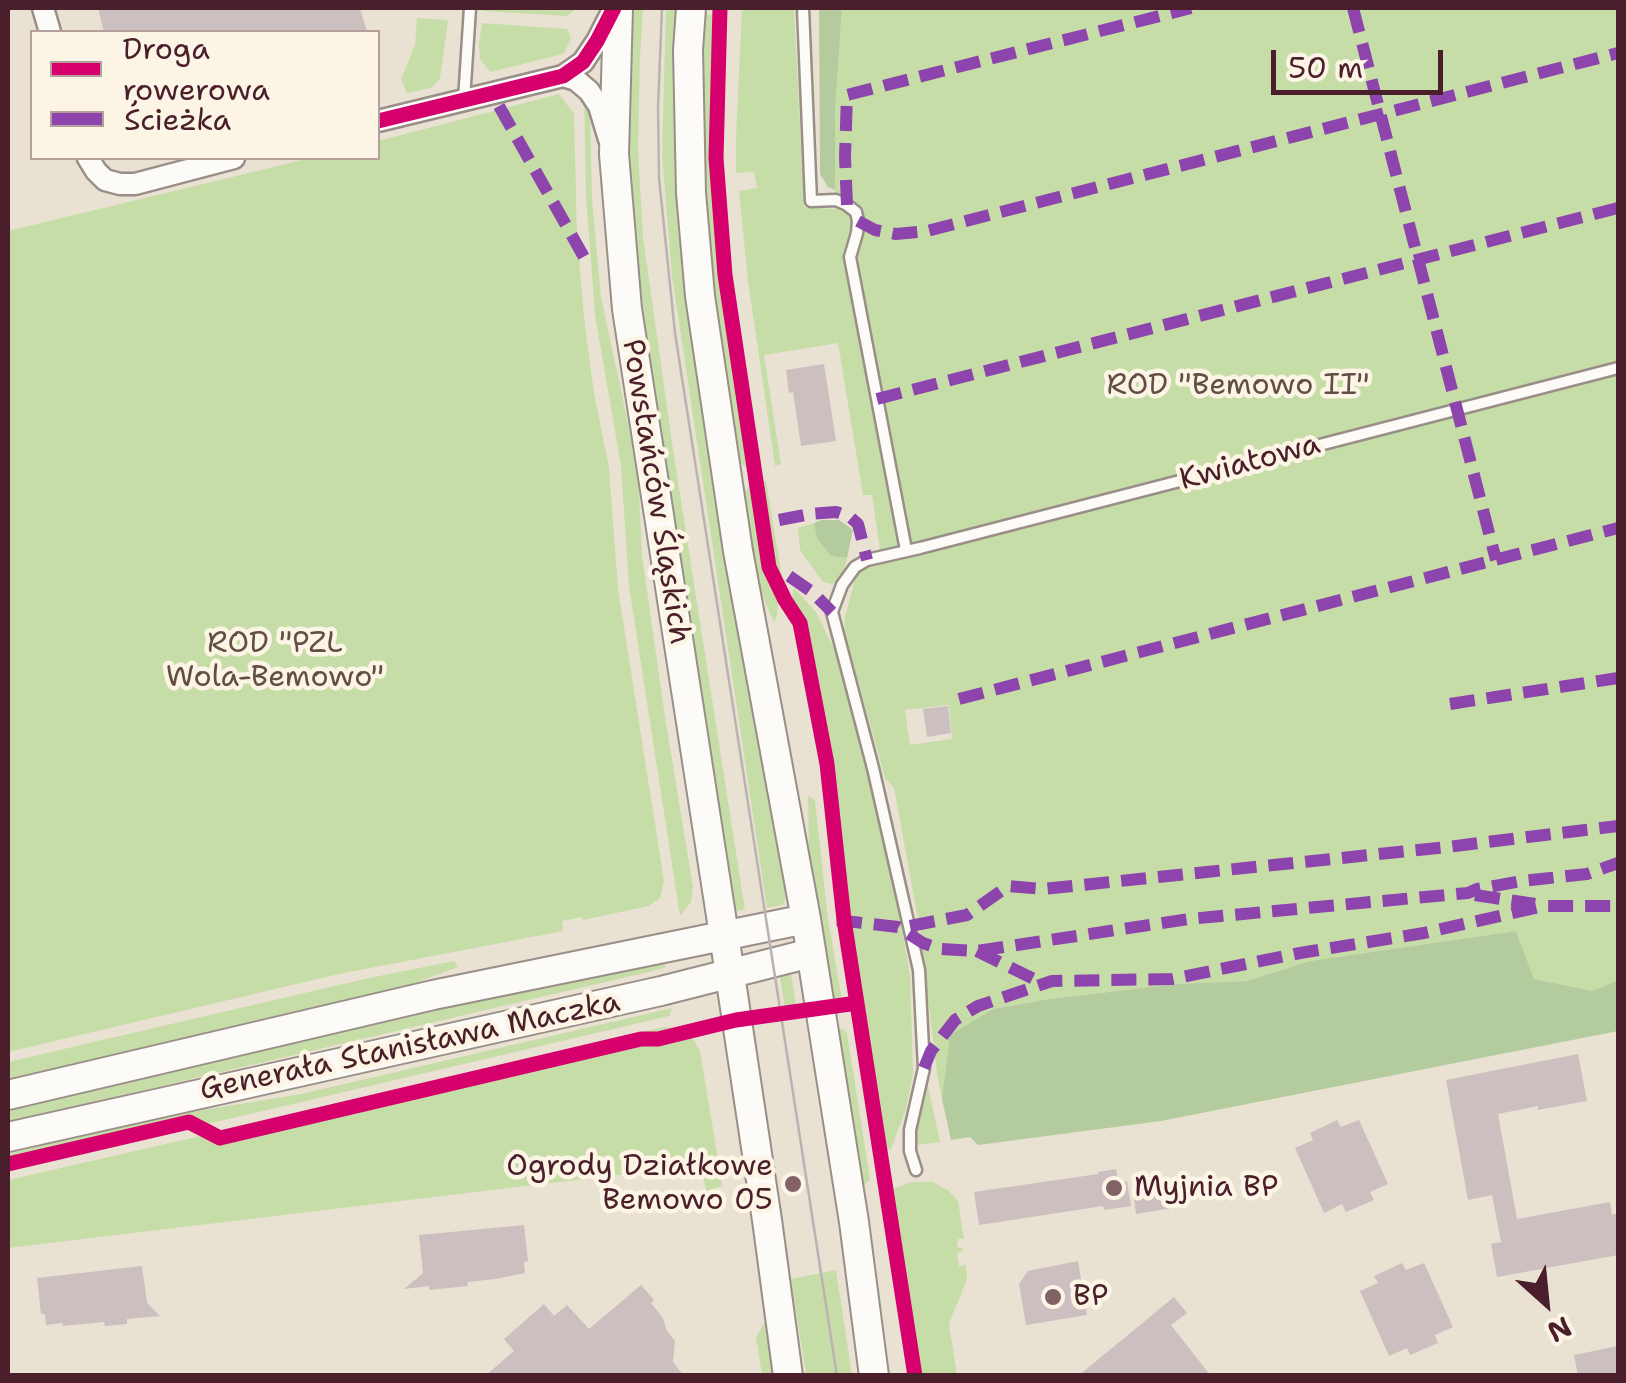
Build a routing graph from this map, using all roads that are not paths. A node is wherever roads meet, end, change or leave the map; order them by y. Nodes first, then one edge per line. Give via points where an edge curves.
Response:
1 (470, 8) edge
2 (616, 8) edge
3 (691, 8) edge
4 (803, 8) edge
5 (563, 76) junction
6 (464, 100) junction
7 (380, 121) edge
8 (614, 154) junction
9 (89, 160) edge
10 (226, 160) edge
11 (1618, 368) edge
12 (906, 550) junction
13 (806, 919) junction
14 (724, 934) junction
15 (811, 953) junction
16 (730, 973) junction
17 (8, 1094) edge
18 (8, 1137) edge
19 (916, 1170) dead end
20 (788, 1376) edge
21 (874, 1376) edge

1 - 6 lane
2 - 5 street via 583,62
2 - 8 main road, Powstańców Śląskich
3 - 13 main road via 691,194 700,296 738,551
4 - 12 lane via 811,201 836,200 856,212 850,257
5 - 6 street
5 - 8 street via 576,80 599,106
6 - 7 street
8 - 14 main road, Powstańców Śląskich via 632,349
9 - 10 street via 105,180 135,184
11 - 12 lane, Kwiatowa
12 - 19 lane, Kwiatowa via 855,566 832,612 919,970 924,1068 910,1130
13 - 14 main road, Generała Stanisława Maczka
13 - 15 main road
14 - 16 main road, Powstańców Śląskich
14 - 17 main road, Generała Stanisława Maczka
15 - 16 main road, Generała Stanisława Maczka
15 - 21 main road
16 - 18 main road, Generała Stanisława Maczka
16 - 20 main road, Powstańców Śląskich

